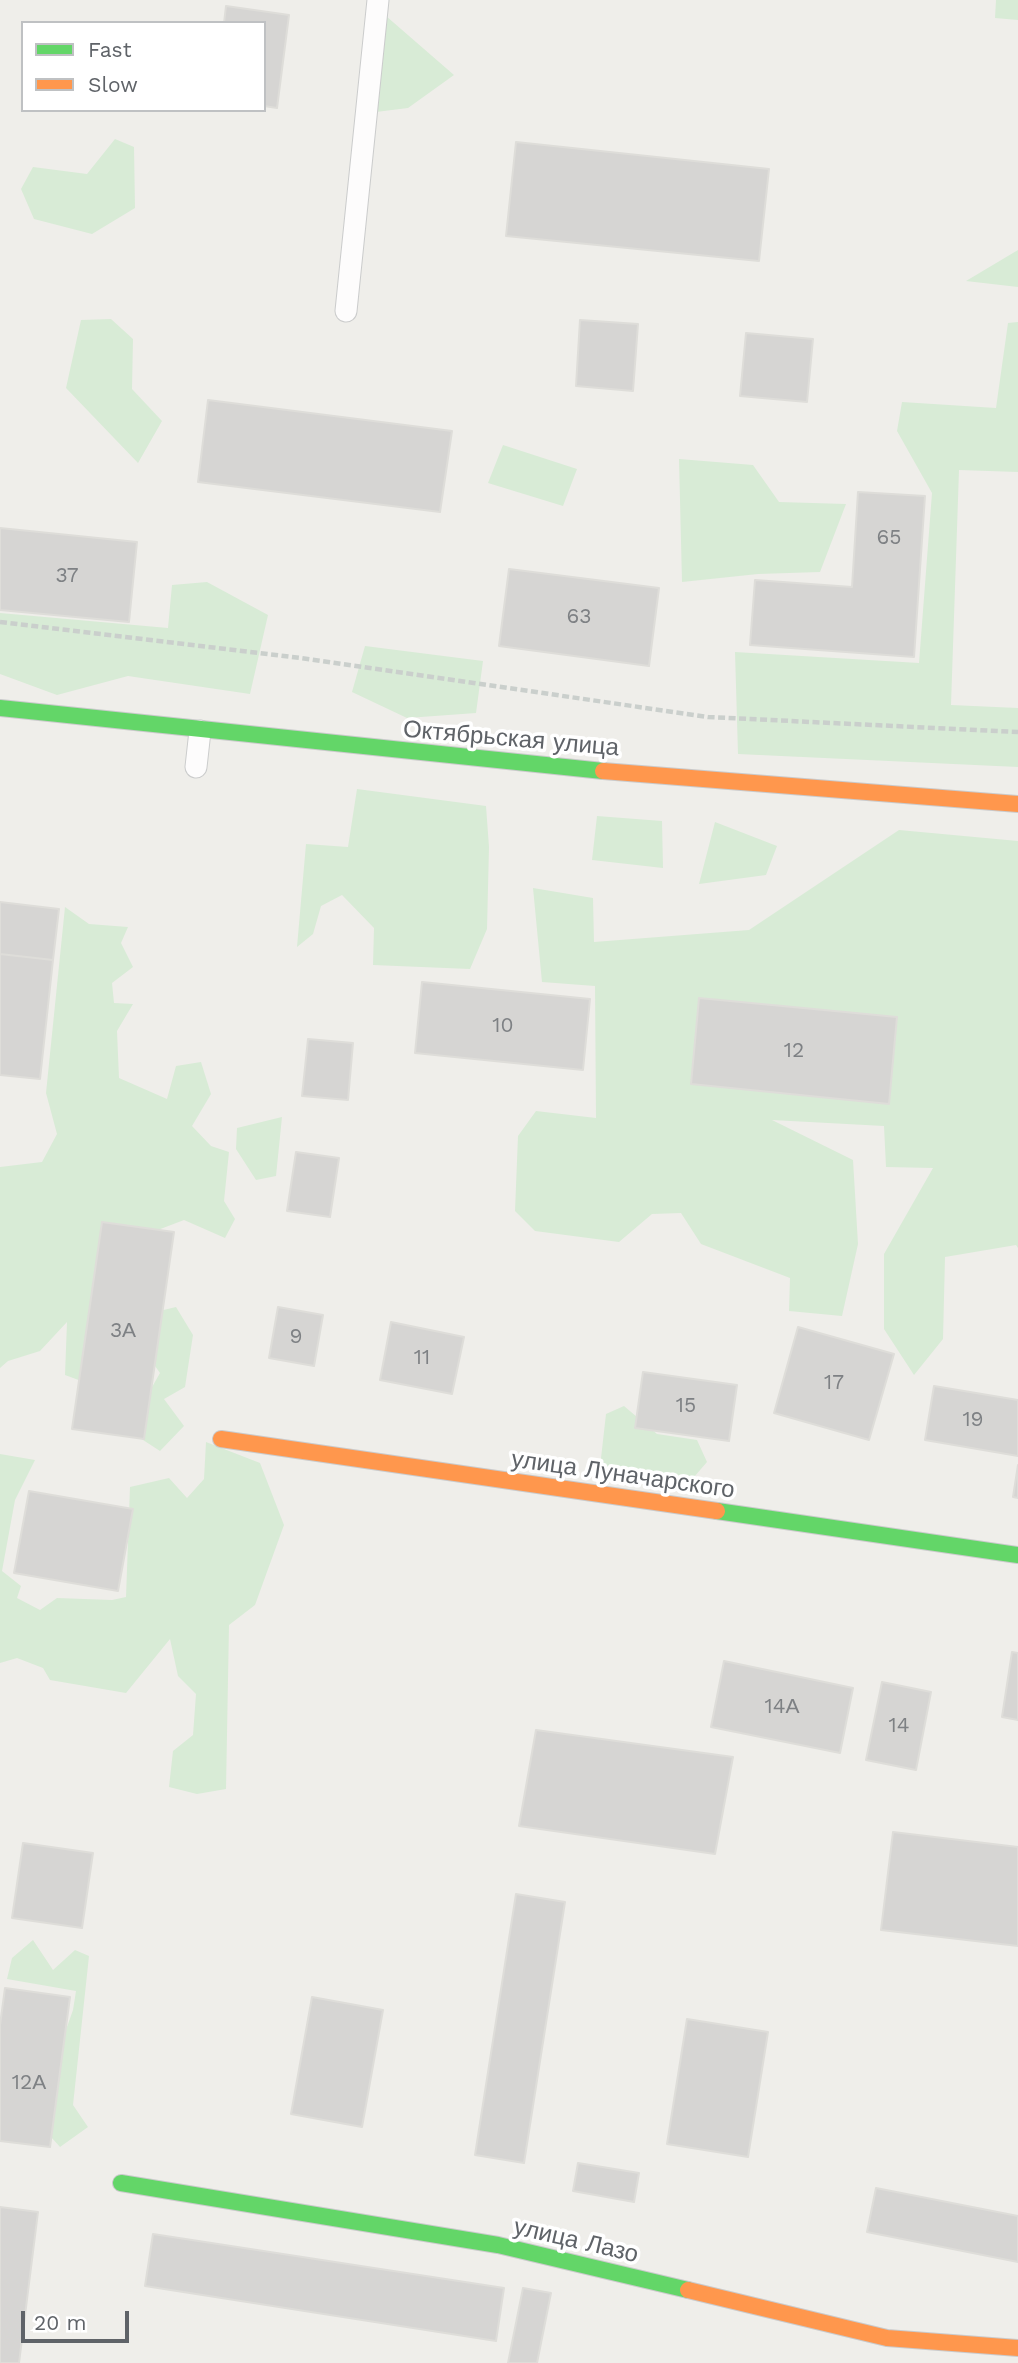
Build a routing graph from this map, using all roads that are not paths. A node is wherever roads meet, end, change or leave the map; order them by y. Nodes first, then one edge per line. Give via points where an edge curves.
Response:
1 (378, 0) edge
2 (346, 311) dead end
3 (0, 708) edge
4 (200, 731) junction
5 (196, 767) dead end
6 (1018, 804) edge
7 (221, 1439) dead end
8 (1018, 1556) edge
9 (121, 2183) dead end
10 (1018, 2348) edge

1 - 2 lane
3 - 4 street, Октябрьская улица
4 - 5 lane
4 - 6 street, Октябрьская улица via 537,766
7 - 8 street, улица Луначарского
9 - 10 street, улица Лазо via 498,2245 887,2338

